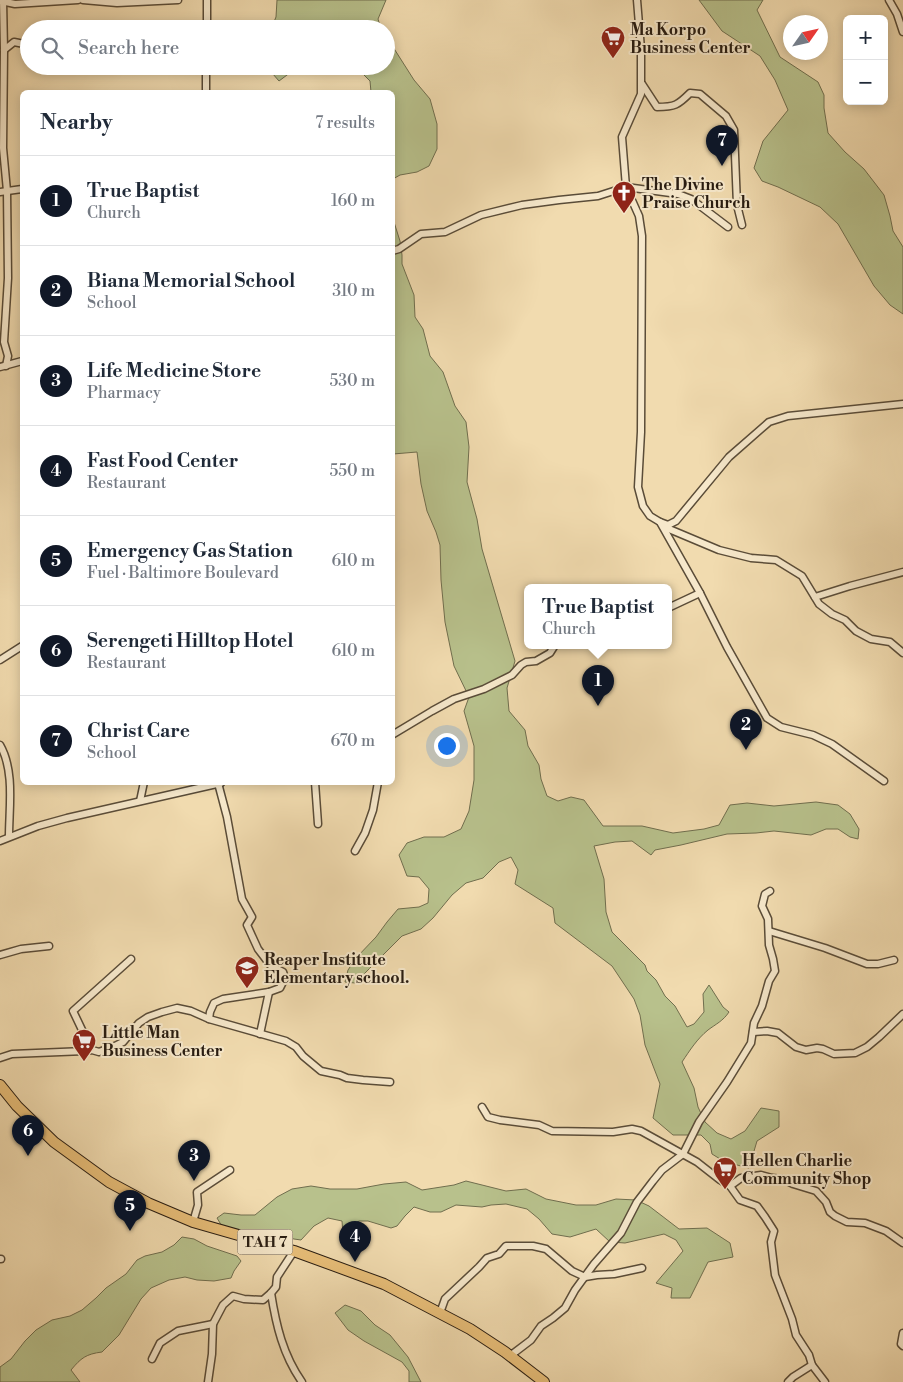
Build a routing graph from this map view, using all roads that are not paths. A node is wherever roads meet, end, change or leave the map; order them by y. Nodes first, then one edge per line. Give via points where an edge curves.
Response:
1 (78, 0) edge
2 (83, 0) edge
3 (178, 0) edge
4 (207, 0) edge
5 (637, 0) edge
6 (889, 0) edge
7 (2, 1) edge
8 (207, 20) edge
9 (903, 32) edge
10 (20, 43) edge
11 (4, 50) junction
12 (206, 75) edge
13 (642, 84) junction
14 (206, 90) edge
15 (626, 186) junction
16 (20, 189) edge
17 (3, 191) edge
18 (742, 225) dead end
19 (728, 227) dead end
20 (395, 250) edge
21 (20, 362) edge
22 (3, 367) edge
23 (903, 404) edge
24 (660, 522) junction
25 (668, 525) junction
26 (903, 572) edge
27 (700, 593) junction
28 (814, 597) junction
29 (672, 606) edge
30 (20, 647) edge
31 (552, 649) edge
32 (903, 653) edge
33 (0, 660) edge
34 (395, 733) edge
35 (0, 745) edge
36 (884, 781) dead end
37 (143, 785) edge
38 (211, 785) edge
39 (220, 785) edge
40 (316, 785) edge
41 (377, 785) edge
42 (140, 801) junction
43 (318, 824) dead end
44 (9, 836) junction
45 (0, 841) edge
46 (355, 851) dead end
47 (770, 891) dead end
48 (769, 931) junction
49 (49, 946) dead end
50 (0, 955) edge
51 (131, 959) dead end
52 (894, 960) dead end
53 (269, 992) junction
54 (903, 1014) edge
55 (210, 1020) junction
56 (753, 1032) junction
57 (260, 1034) junction
58 (85, 1051) junction
59 (0, 1058) edge
60 (390, 1082) dead end
61 (0, 1085) edge
62 (482, 1107) dead end
63 (682, 1154) junction
64 (230, 1170) dead end
65 (730, 1186) junction
66 (193, 1222) junction
67 (903, 1243) edge
68 (294, 1250) junction
69 (642, 1268) dead end
70 (585, 1277) junction
71 (271, 1293) junction
72 (440, 1313) junction
73 (213, 1324) junction
74 (903, 1333) edge
75 (903, 1346) edge
76 (510, 1356) junction
77 (152, 1359) dead end
78 (812, 1365) junction
79 (208, 1382) edge
80 (302, 1382) edge
81 (544, 1382) edge
82 (788, 1382) edge
83 (825, 1382) edge

1 - 7 street via 15,4
2 - 3 street
4 - 8 street
5 - 13 street
6 - 9 street
7 - 11 street
10 - 11 street via 14,42
11 - 17 street
12 - 14 street
13 - 15 street via 641,94 622,137
13 - 18 street via 657,107 679,104 690,93 700,94 726,116 734,130 736,205
15 - 19 street via 691,199
15 - 20 street via 598,196 522,205 481,215 445,232 420,234
15 - 24 street via 640,216 642,236 638,487 643,506
16 - 17 street
17 - 22 street via 8,278 4,342 8,356
21 - 22 street
23 - 25 street via 788,416 769,422 729,457 676,521
24 - 25 street
24 - 27 street
25 - 28 street via 669,529 719,550 776,560 802,576
26 - 28 street
27 - 29 street
27 - 36 street via 767,718 781,727 813,735 832,744
28 - 32 street via 856,631 871,639 890,642
30 - 33 street
31 - 34 street via 536,661 521,665 512,675 447,703
35 - 44 street via 10,789
37 - 42 street
38 - 42 street
39 - 53 street via 242,899 252,916 247,925 271,966 283,972 286,978 280,988
40 - 43 street
41 - 46 street via 373,810
42 - 44 street
44 - 45 street
47 - 48 street via 765,894 762,906
48 - 52 street via 867,964
48 - 56 street via 775,971
49 - 50 street
51 - 58 street via 73,1011 83,1032
53 - 55 street via 214,1003
53 - 57 street
54 - 56 street via 879,1038 855,1053 834,1054 817,1048 806,1050 796,1047 778,1033 768,1030
55 - 57 street
55 - 58 street via 177,1008 148,1017 116,1046 99,1052
56 - 63 street via 751,1043
57 - 60 street via 296,1046 321,1071 347,1078
58 - 59 street via 12,1054
61 - 66 highway, TAH 7 via 54,1142 109,1182
62 - 63 street via 488,1117 539,1125 552,1131 641,1130
63 - 65 street
63 - 70 street via 653,1180 621,1233
64 - 66 street via 197,1192 198,1205
65 - 67 street via 741,1178 761,1175 783,1179 816,1191 830,1212 847,1222 879,1228
65 - 78 street via 740,1200 756,1206 774,1231 771,1242 775,1275 796,1335
66 - 68 highway, TAH 7
68 - 71 street
68 - 72 highway, TAH 7 via 384,1284
69 - 70 street
70 - 72 street via 572,1271 546,1249 506,1246 499,1254 487,1258 445,1298
70 - 76 street via 565,1308
71 - 73 street via 263,1300 233,1296 223,1305
71 - 80 street via 282,1344
72 - 76 highway, TAH 7
73 - 77 street via 178,1331 160,1343
73 - 79 street
74 - 75 street
76 - 81 highway, TAH 7
78 - 82 street
78 - 83 street

